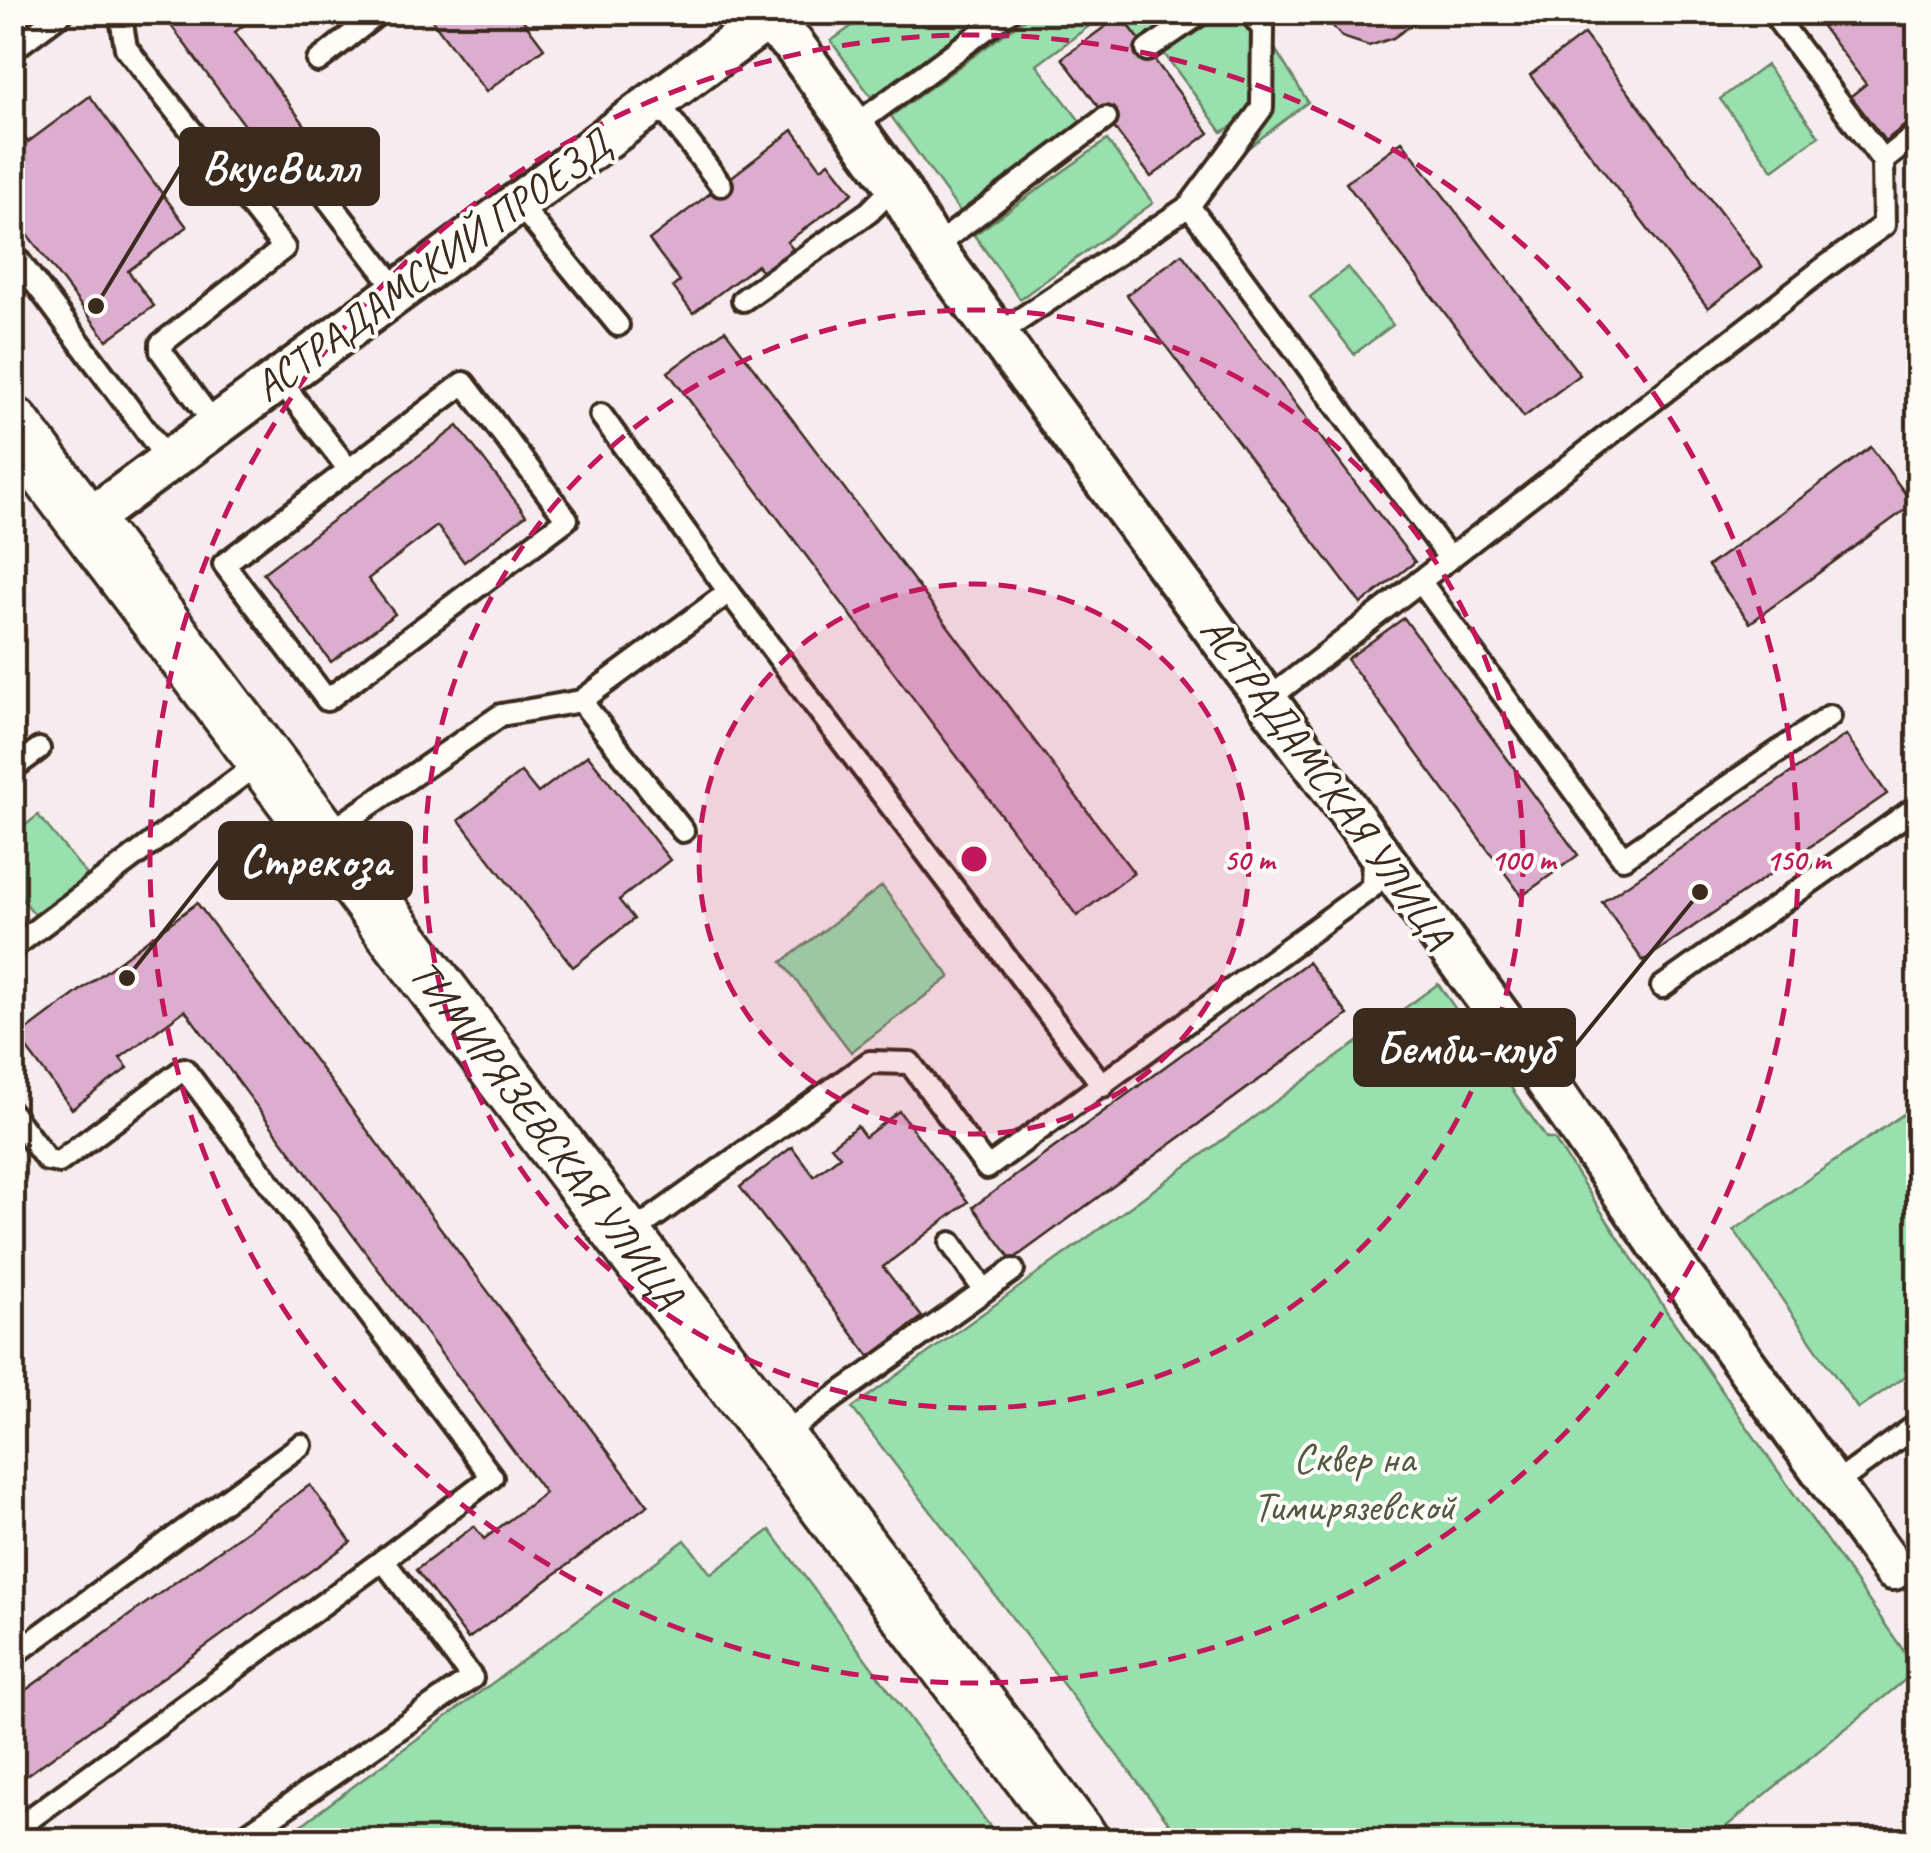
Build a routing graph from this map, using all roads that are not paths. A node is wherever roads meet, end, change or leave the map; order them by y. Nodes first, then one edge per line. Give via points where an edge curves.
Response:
1 (63, 12) edge
2 (120, 12) edge
3 (372, 12) edge
4 (1010, 12) edge
5 (1203, 12) edge
6 (1250, 12) edge
7 (1772, 12) edge
8 (761, 16) edge
9 (12, 50) edge
10 (1147, 50) dead end
11 (318, 61) dead end
12 (657, 101) junction
13 (1106, 118) dead end
14 (853, 126) junction
15 (1918, 133) edge
16 (1882, 161) junction
17 (300, 163) dead end
18 (721, 185) dead end
19 (896, 185) junction
20 (518, 203) junction
21 (1189, 206) junction
22 (932, 248) junction
23 (12, 252) edge
24 (398, 291) junction
25 (742, 300) dead end
26 (618, 325) dead end
27 (997, 336) junction
28 (279, 379) junction
29 (601, 415) dead end
30 (12, 424) edge
31 (215, 426) junction
32 (168, 460) junction
33 (349, 470) junction
34 (87, 521) junction
35 (1450, 559) junction
36 (1420, 582) junction
37 (728, 592) junction
38 (1268, 700) junction
39 (581, 701) junction
40 (1830, 716) dead end
41 (39, 749) dead end
42 (266, 758) junction
43 (12, 769) edge
44 (1918, 806) edge
45 (683, 831) dead end
46 (324, 836) junction
47 (1373, 846) junction
48 (12, 948) edge
49 (1662, 987) dead end
50 (1103, 1086) junction
51 (12, 1114) edge
52 (625, 1238) junction
53 (951, 1244) dead end
54 (1013, 1270) dead end
55 (984, 1290) junction
56 (1918, 1424) edge
57 (777, 1438) junction
58 (301, 1446) dead end
59 (1834, 1485) junction
60 (384, 1560) junction
61 (1893, 1569) dead end
62 (12, 1656) edge
63 (12, 1832) edge
64 (1074, 1838) edge
65 (239, 1840) edge

1 - 9 lane
2 - 31 lane via 126,48 284,248 160,344
3 - 11 lane
4 - 14 lane
5 - 10 lane
6 - 21 lane via 1263,30 1262,108
7 - 16 lane
8 - 12 street, АСТРАДАМСКИЙ ПРОЕЗД
8 - 14 street, АСТРАДАМСКАЯ УЛИЦА via 793,44
12 - 18 lane
12 - 20 street, АСТРАДАМСКИЙ ПРОЕЗД
13 - 22 lane
14 - 19 street, АСТРАДАМСКАЯ УЛИЦА
15 - 16 lane
16 - 35 lane via 1884,225
17 - 24 lane
19 - 22 street, АСТРАДАМСКАЯ УЛИЦА
19 - 25 lane via 869,212
20 - 24 street, АСТРАДАМСКИЙ ПРОЕЗД
20 - 26 lane
21 - 27 lane
21 - 35 lane
22 - 27 street, АСТРАДАМСКАЯ УЛИЦА
23 - 32 lane
24 - 28 street, АСТРАДАМСКИЙ ПРОЕЗД
27 - 38 street, АСТРАДАМСКАЯ УЛИЦА
28 - 31 street, АСТРАДАМСКИЙ ПРОЕЗД
28 - 33 lane
29 - 37 lane
30 - 34 main road, ТИМИРЯЗЕВСКАЯ УЛИЦА
31 - 32 street, АСТРАДАМСКИЙ ПРОЕЗД
32 - 34 street, АСТРАДАМСКИЙ ПРОЕЗД
33 - 33 lane via 224,564 327,700 567,519 464,383
34 - 42 main road, ТИМИРЯЗЕВСКАЯ УЛИЦА
35 - 36 lane
36 - 38 lane
36 - 40 lane via 1623,858
37 - 39 lane
37 - 50 lane
38 - 47 street, АСТРАДАМСКАЯ УЛИЦА
39 - 45 lane
39 - 46 lane via 501,716
41 - 43 lane
42 - 46 main road, ТИМИРЯЗЕВСКАЯ УЛИЦА
42 - 48 lane
44 - 49 lane
46 - 52 main road, ТИМИРЯЗЕВСКАЯ УЛИЦА
47 - 50 lane via 1372,887
47 - 59 street, АСТРАДАМСКАЯ УЛИЦА
50 - 52 lane via 986,1168 910,1063 870,1062
51 - 60 lane via 47,1160 59,1162 184,1069 492,1477
52 - 57 main road, ТИМИРЯЗЕВСКАЯ УЛИЦА
53 - 55 lane
54 - 55 lane
55 - 57 lane
56 - 59 lane
57 - 64 main road, ТИМИРЯЗЕВСКАЯ УЛИЦА
58 - 62 lane
59 - 61 street, АСТРАДАМСКАЯ УЛИЦА
60 - 63 lane
60 - 65 lane via 472,1678

